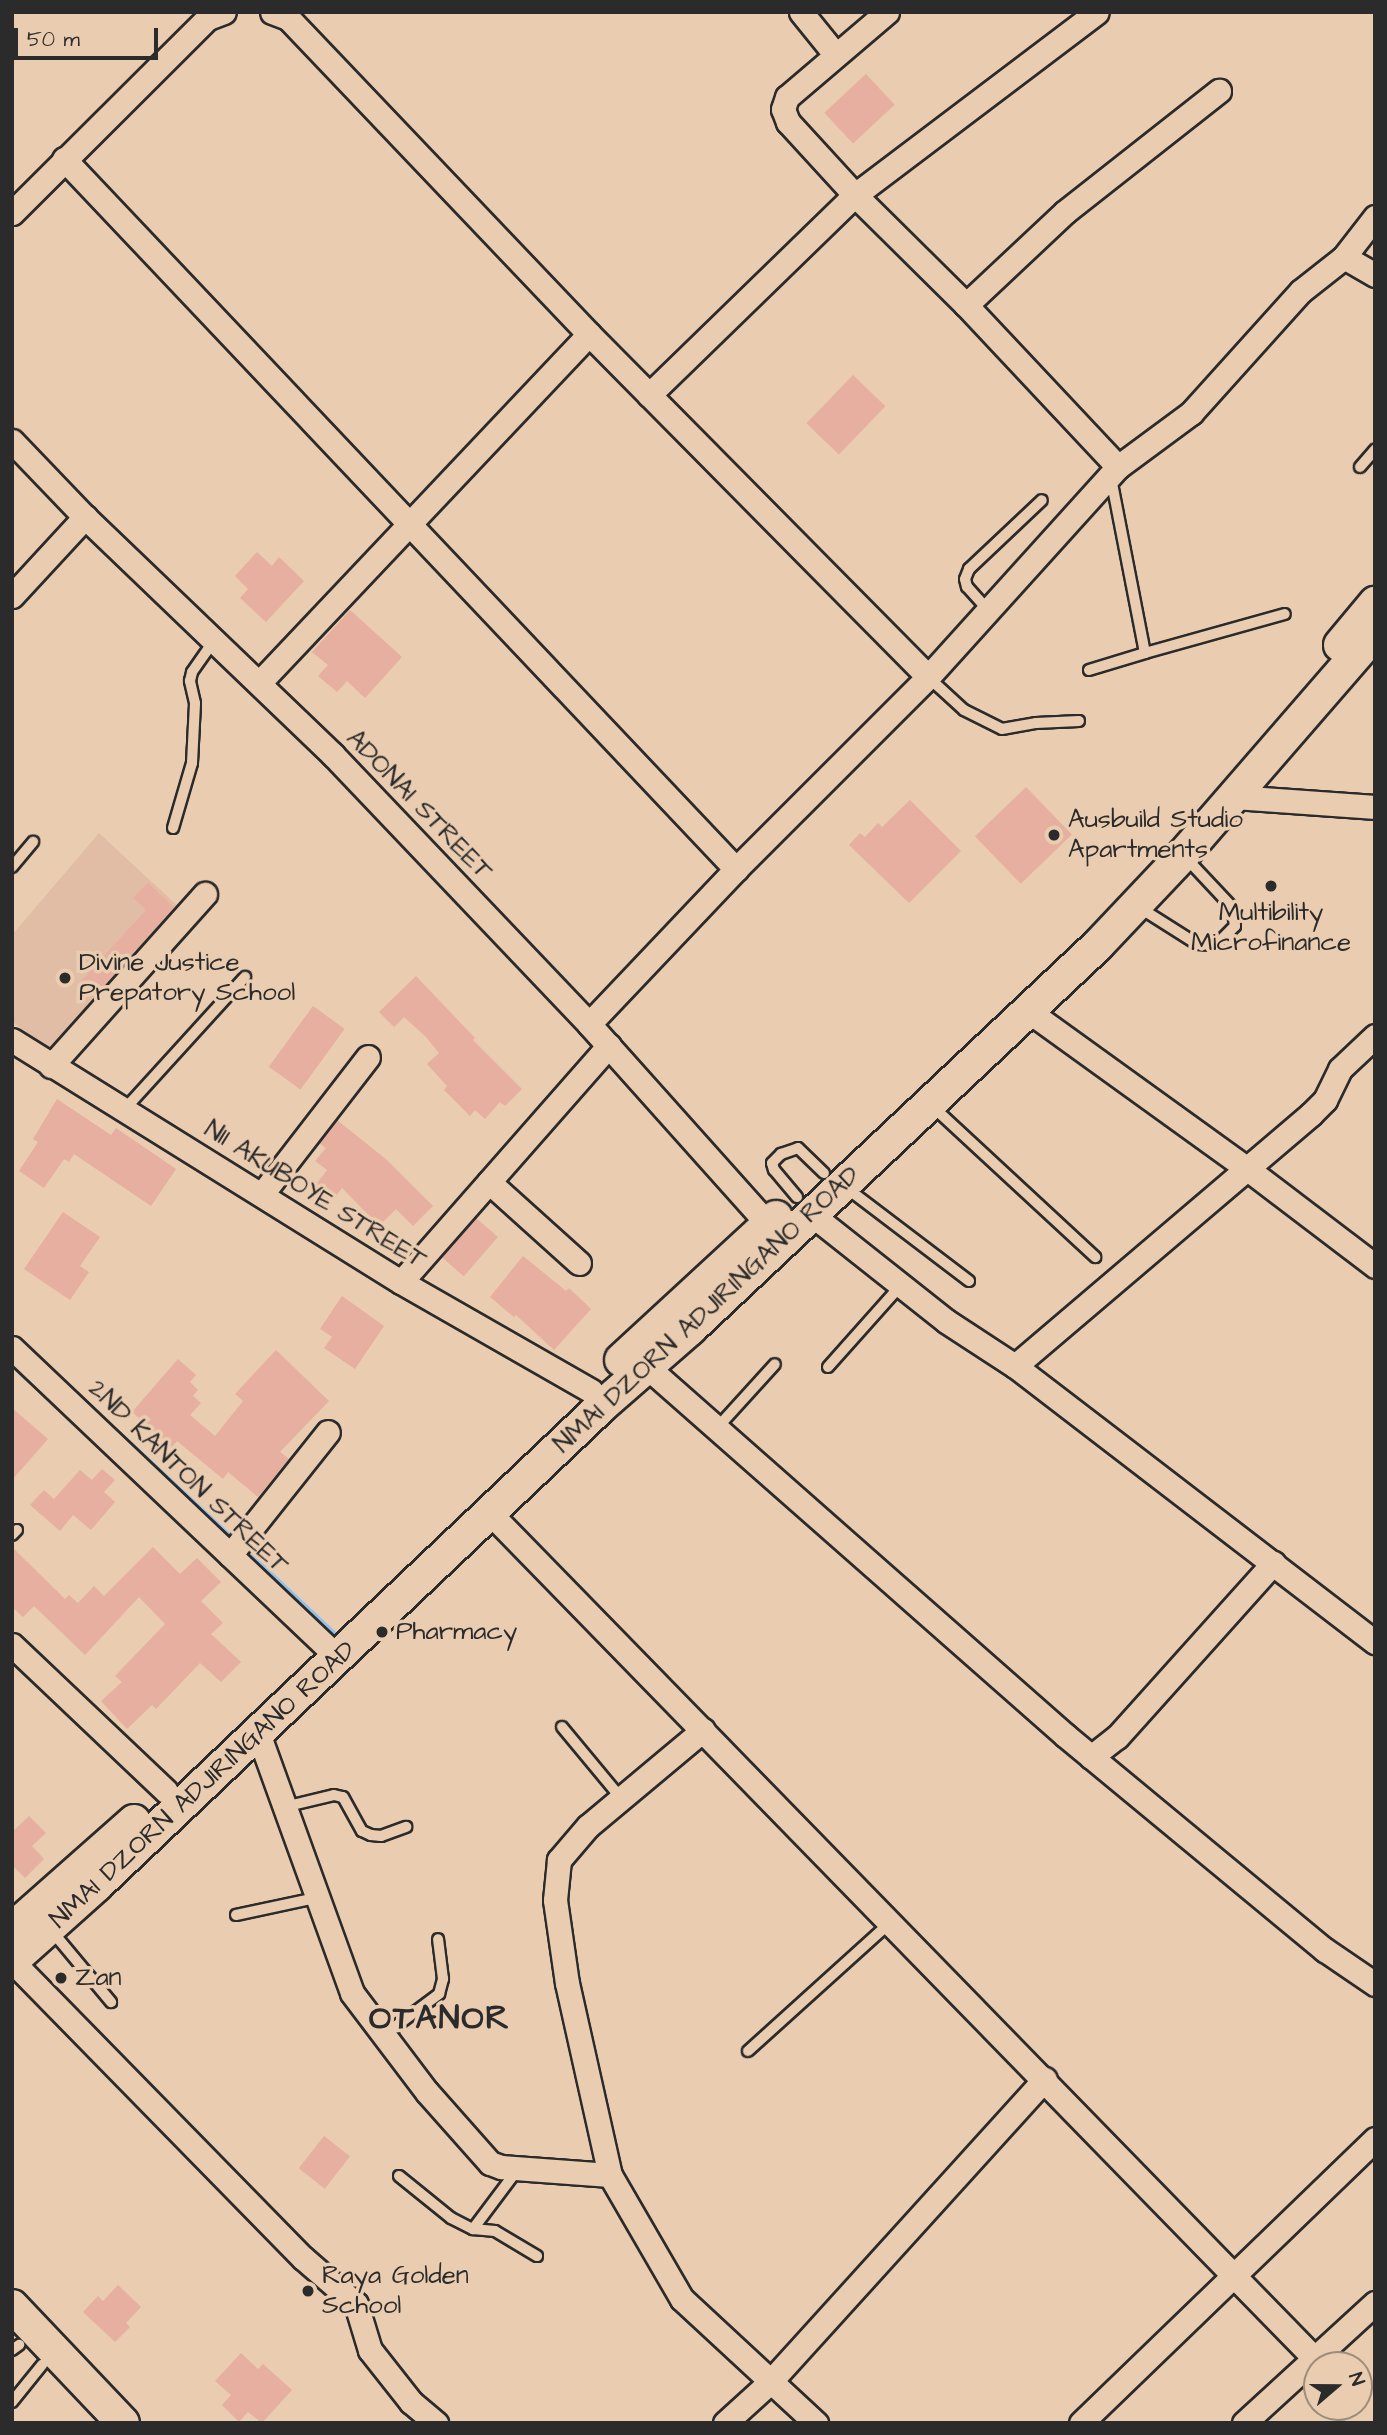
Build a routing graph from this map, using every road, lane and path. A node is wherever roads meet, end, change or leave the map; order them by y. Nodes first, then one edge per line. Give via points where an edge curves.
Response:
1 (224, 12) edge
2 (272, 12) edge
3 (801, 12) edge
4 (887, 12) edge
5 (1097, 12) edge
6 (835, 54) junction
7 (1219, 91) dead end
8 (64, 159) junction
9 (855, 195) junction
10 (12, 213) edge
11 (1375, 217) edge
12 (1344, 257) junction
13 (1375, 275) edge
14 (966, 305) junction
15 (589, 334) junction
16 (649, 395) junction
17 (12, 440) edge
18 (1375, 450) edge
19 (1360, 467) dead end
20 (1114, 471) junction
21 (1042, 500) dead end
22 (85, 517) junction
23 (410, 525) junction
24 (12, 596) edge
25 (1375, 603) edge
26 (988, 610) junction
27 (1285, 614) dead end
28 (1375, 633) edge
29 (214, 640) junction
30 (1145, 653) junction
31 (1088, 670) dead end
32 (928, 677) junction
33 (259, 683) junction
34 (1079, 721) dead end
35 (1235, 797) junction
36 (1375, 807) edge
37 (173, 828) dead end
38 (33, 842) dead end
39 (1183, 855) junction
40 (12, 867) edge
41 (736, 869) junction
42 (205, 894) dead end
43 (1136, 906) junction
44 (245, 977) dead end
45 (1027, 1010) junction
46 (589, 1024) junction
47 (1375, 1036) edge
48 (12, 1040) edge
49 (608, 1045) junction
50 (368, 1057) dead end
51 (51, 1066) junction
52 (929, 1103) junction
53 (124, 1110) junction
54 (1250, 1170) junction
55 (833, 1179) junction
56 (489, 1182) junction
57 (262, 1194) junction
58 (804, 1206) junction
59 (769, 1225) junction
60 (1095, 1257) dead end
61 (1372, 1261) edge
62 (579, 1263) dead end
63 (969, 1281) dead end
64 (401, 1282) junction
65 (901, 1286) junction
66 (682, 1320) junction
67 (12, 1348) edge
68 (775, 1364) dead end
69 (646, 1366) junction
70 (1014, 1366) junction
71 (828, 1367) dead end
72 (591, 1391) junction
73 (717, 1428) junction
74 (328, 1432) dead end
75 (490, 1513) junction
76 (230, 1555) junction
77 (1273, 1563) junction
78 (1375, 1642) edge
79 (12, 1645) edge
80 (326, 1646) junction
81 (562, 1727) dead end
82 (703, 1730) junction
83 (258, 1733) junction
84 (1091, 1757) junction
85 (166, 1791) junction
86 (621, 1798) junction
87 (284, 1807) junction
88 (406, 1827) dead end
89 (316, 1898) junction
90 (236, 1915) dead end
91 (891, 1922) junction
92 (50, 1928) junction
93 (12, 1929) edge
94 (438, 1939) dead end
95 (12, 1961) edge
96 (1375, 1984) edge
97 (111, 2003) dead end
98 (384, 2035) junction
99 (748, 2051) dead end
100 (1045, 2079) junction
101 (1375, 2139) edge
102 (518, 2169) junction
103 (610, 2175) junction
104 (399, 2176) dead end
105 (473, 2229) junction
106 (537, 2256) dead end
107 (1235, 2274) junction
108 (1375, 2303) edge
109 (12, 2306) edge
110 (21, 2350) edge
111 (1307, 2351) edge
112 (1320, 2351) edge
113 (1303, 2367) edge
114 (770, 2382) junction
115 (12, 2402) edge
116 (98, 2423) edge
117 (123, 2423) edge
118 (436, 2423) edge
119 (725, 2423) edge
120 (816, 2423) edge
121 (1081, 2423) edge
122 (1244, 2423) edge

1 - 8 street via 208,18
2 - 15 street via 288,18
3 - 6 street
4 - 6 street
5 - 9 street
6 - 9 street via 787,97 783,109 788,122
7 - 14 street via 1066,212
8 - 10 street
8 - 23 street
9 - 14 street
9 - 16 street
11 - 12 street
12 - 13 street
12 - 20 street via 1301,291 1191,413
14 - 20 street
15 - 16 street
15 - 23 street
16 - 32 street
17 - 22 street, ADONAI STREET
18 - 19 lane
20 - 26 street
20 - 30 lane
21 - 26 lane via 969,569 967,587
22 - 24 street
22 - 29 street, ADONAI STREET
23 - 33 street
23 - 41 street
25 - 55 main road, NMAI DZORN ADJIRINGANO ROAD via 1158,853
26 - 32 street
27 - 30 lane
28 - 35 main road, NMAI DZORN ADJIRINGANO ROAD
29 - 33 street, ADONAI STREET
29 - 37 lane via 190,681 195,703 192,763
30 - 31 lane
32 - 34 lane via 964,710 1002,729
32 - 41 street
33 - 46 street, ADONAI STREET
35 - 36 street
35 - 39 main road, NMAI DZORN ADJIRINGANO ROAD
38 - 40 lane
39 - 43 main road, NMAI DZORN ADJIRINGANO ROAD
39 - 43 lane via 1232,907 1235,926 1216,945 1197,944
41 - 46 street
42 - 51 street
43 - 45 main road, NMAI DZORN ADJIRINGANO ROAD
44 - 53 lane
45 - 52 main road, NMAI DZORN ADJIRINGANO ROAD
45 - 54 street
46 - 49 street, ADONAI STREET
47 - 54 street via 1340,1069 1325,1100
48 - 51 street, NII AKUBOYE STREET
49 - 56 street
49 - 59 street, ADONAI STREET
50 - 57 street
51 - 53 street, NII AKUBOYE STREET
52 - 55 main road, NMAI DZORN ADJIRINGANO ROAD
52 - 60 lane
53 - 57 street, NII AKUBOYE STREET
54 - 61 street
54 - 70 street
55 - 58 main road, NMAI DZORN ADJIRINGANO ROAD
55 - 58 lane via 798,1148 781,1154 772,1163 774,1170
55 - 63 lane
56 - 62 street
56 - 64 street
57 - 64 street, NII AKUBOYE STREET
58 - 59 main road, NMAI DZORN ADJIRINGANO ROAD
58 - 65 street
58 - 66 main road, NMAI DZORN ADJIRINGANO ROAD
59 - 66 main road, NMAI DZORN ADJIRINGANO ROAD
64 - 72 street, NII AKUBOYE STREET
65 - 70 street
65 - 71 lane
66 - 69 main road, NMAI DZORN ADJIRINGANO ROAD
66 - 72 main road, NMAI DZORN ADJIRINGANO ROAD
67 - 76 street, 2ND KANTON STREET
68 - 73 lane
69 - 73 street
69 - 75 main road, NMAI DZORN ADJIRINGANO ROAD
70 - 77 street
72 - 80 main road, NMAI DZORN ADJIRINGANO ROAD
73 - 84 street
74 - 76 street
75 - 82 street
75 - 83 main road, NMAI DZORN ADJIRINGANO ROAD
76 - 80 street, 2ND KANTON STREET
77 - 78 street
77 - 84 street via 1117,1737
79 - 85 street
80 - 85 main road, NMAI DZORN ADJIRINGANO ROAD
81 - 86 lane
82 - 86 street
82 - 91 street
83 - 87 street
83 - 92 main road, NMAI DZORN ADJIRINGANO ROAD
84 - 96 street via 1325,1950
85 - 93 main road, NMAI DZORN ADJIRINGANO ROAD
86 - 103 street via 568,1845 559,1860 555,1900 567,1983
87 - 88 lane via 334,1794 344,1797 362,1831 381,1836
87 - 89 street
89 - 90 lane
89 - 98 street via 352,1993
91 - 99 lane
91 - 100 street
92 - 95 main road, NMAI DZORN ADJIRINGANO ROAD
92 - 97 lane
94 - 98 lane via 443,1979 439,1994
95 - 118 street via 303,2258 356,2304 370,2350 411,2402
98 - 102 street via 480,2156 501,2167
100 - 107 street
100 - 114 street
101 - 107 street
102 - 103 street
102 - 105 lane
103 - 114 street via 682,2299
104 - 105 lane
105 - 106 lane via 495,2231
107 - 111 street
107 - 121 street
108 - 112 street
109 - 117 main road
110 - 115 lane
110 - 116 main road
113 - 122 street
114 - 119 street
114 - 120 street

